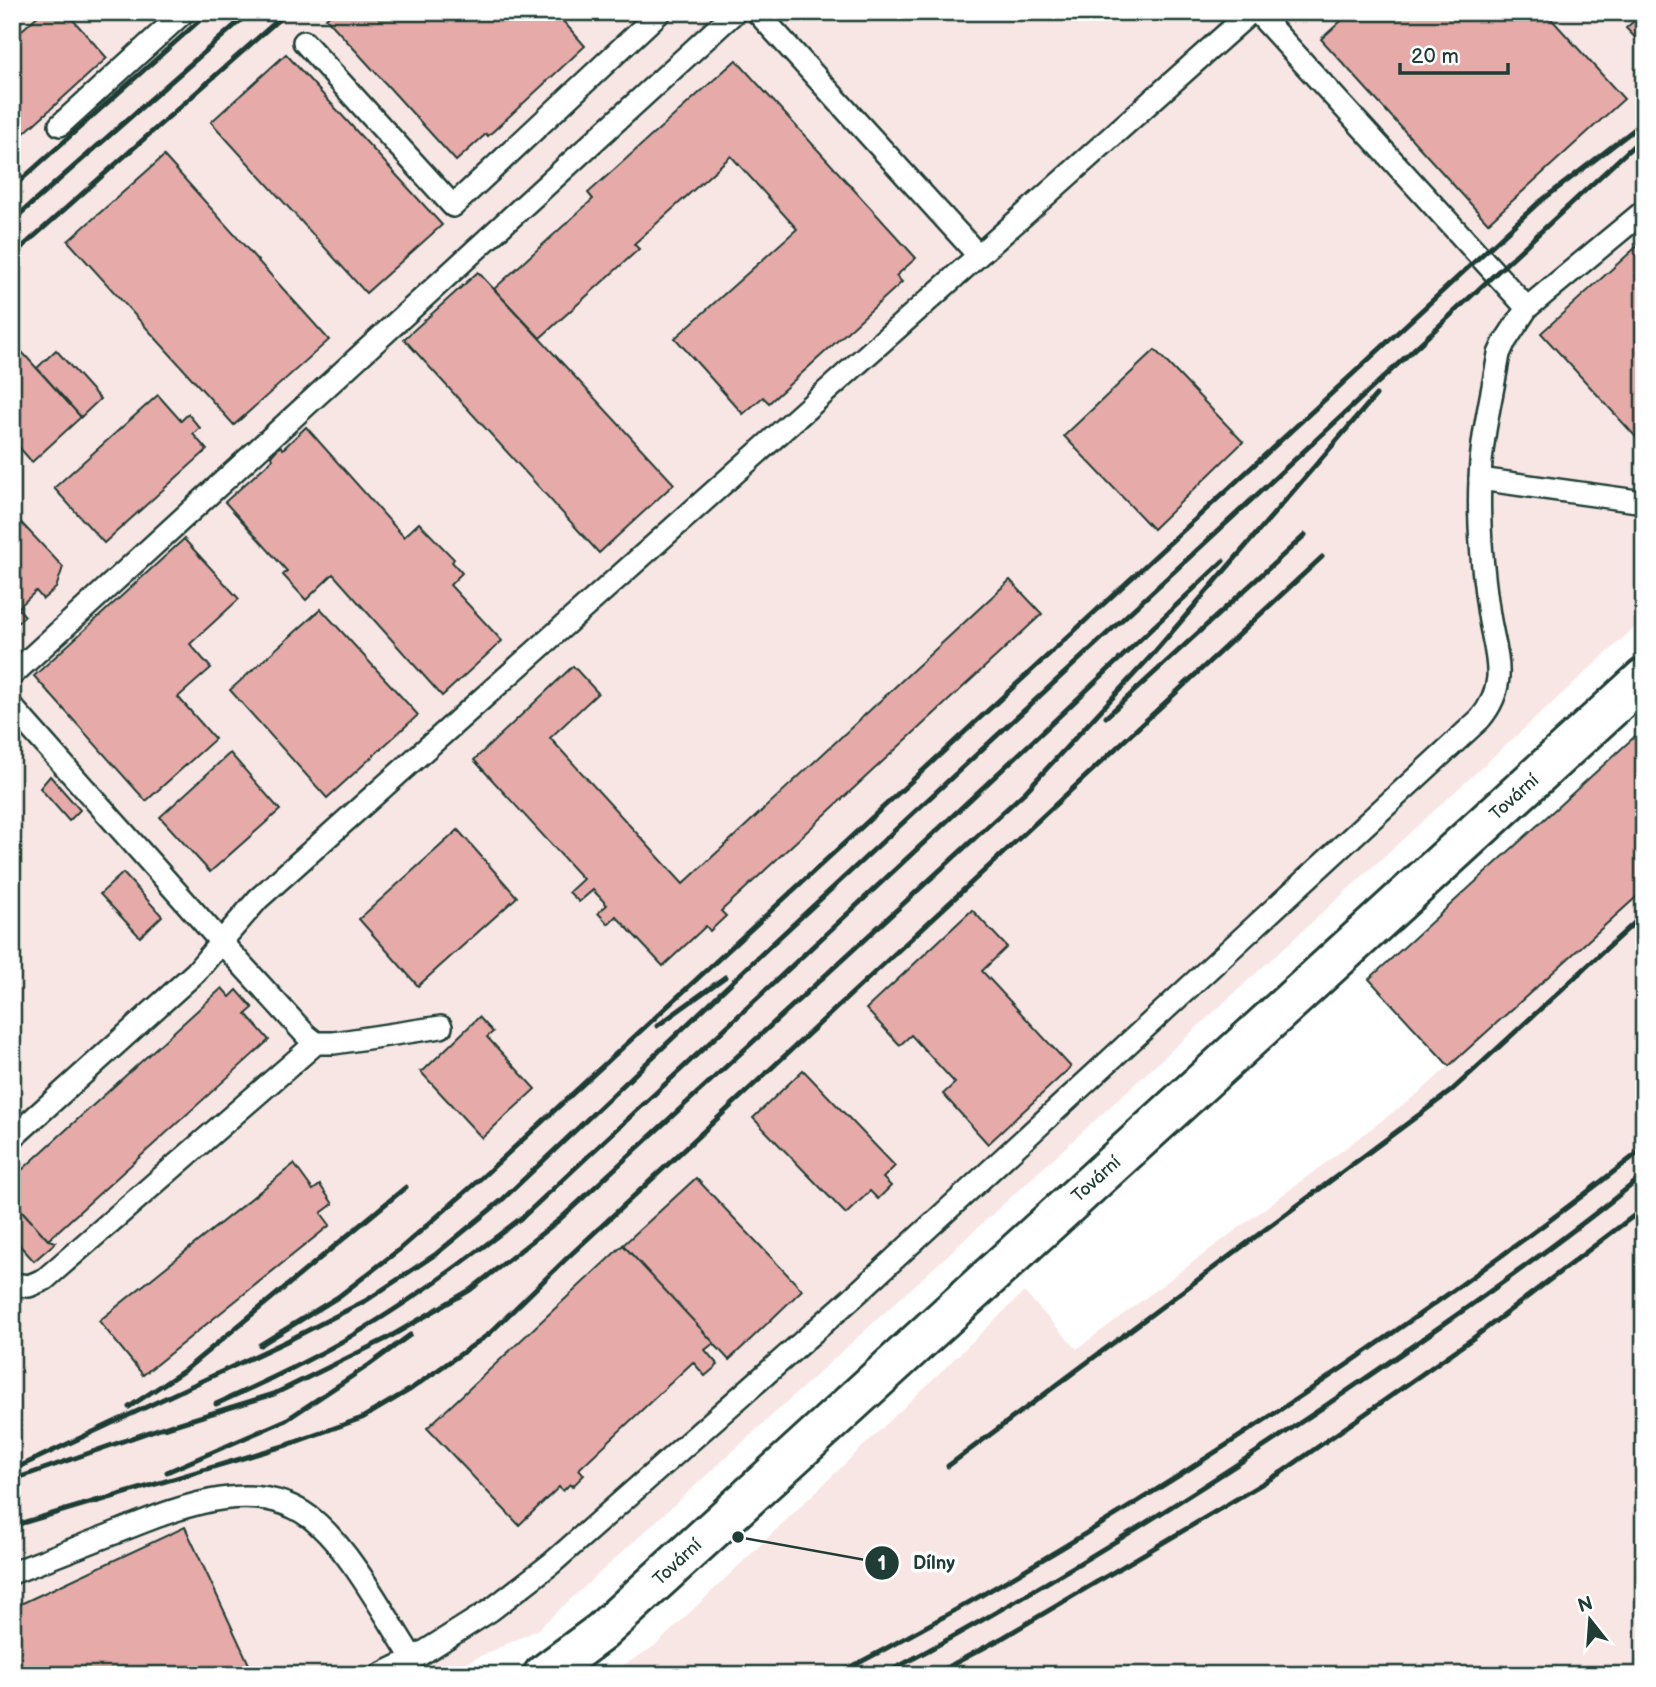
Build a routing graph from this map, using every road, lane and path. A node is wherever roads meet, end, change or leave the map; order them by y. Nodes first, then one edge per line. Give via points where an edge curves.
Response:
1 (184, 12) edge
2 (660, 12) edge
3 (735, 12) edge
4 (757, 12) edge
5 (1251, 12) edge
6 (1257, 12) edge
7 (304, 42) dead end
8 (60, 125) dead end
9 (1644, 211) edge
10 (978, 255) junction
11 (1527, 308) junction
12 (1480, 479) junction
13 (1644, 502) edge
14 (12, 675) edge
15 (1644, 678) edge
16 (12, 707) edge
17 (221, 942) junction
18 (441, 1027) dead end
19 (316, 1043) junction
20 (12, 1138) edge
21 (12, 1284) edge
22 (12, 1573) edge
23 (413, 1659) junction
24 (380, 1675) edge
25 (543, 1675) edge

1 - 8 lane
2 - 7 lane via 453,206
3 - 14 lane
4 - 10 lane
5 - 10 lane
6 - 11 lane
9 - 11 lane
10 - 17 lane via 268,889
11 - 12 lane via 1499,354
12 - 13 lane
12 - 23 lane via 1488,609 1499,665 1496,695 1480,719 852,1298 552,1563 491,1610
15 - 25 street, Tovární via 601,1632
16 - 17 lane
17 - 19 lane
17 - 20 lane via 196,972
18 - 19 lane
19 - 21 lane via 44,1279 29,1286
22 - 23 lane via 178,1508 208,1500 271,1500 316,1522 341,1547
23 - 24 lane

